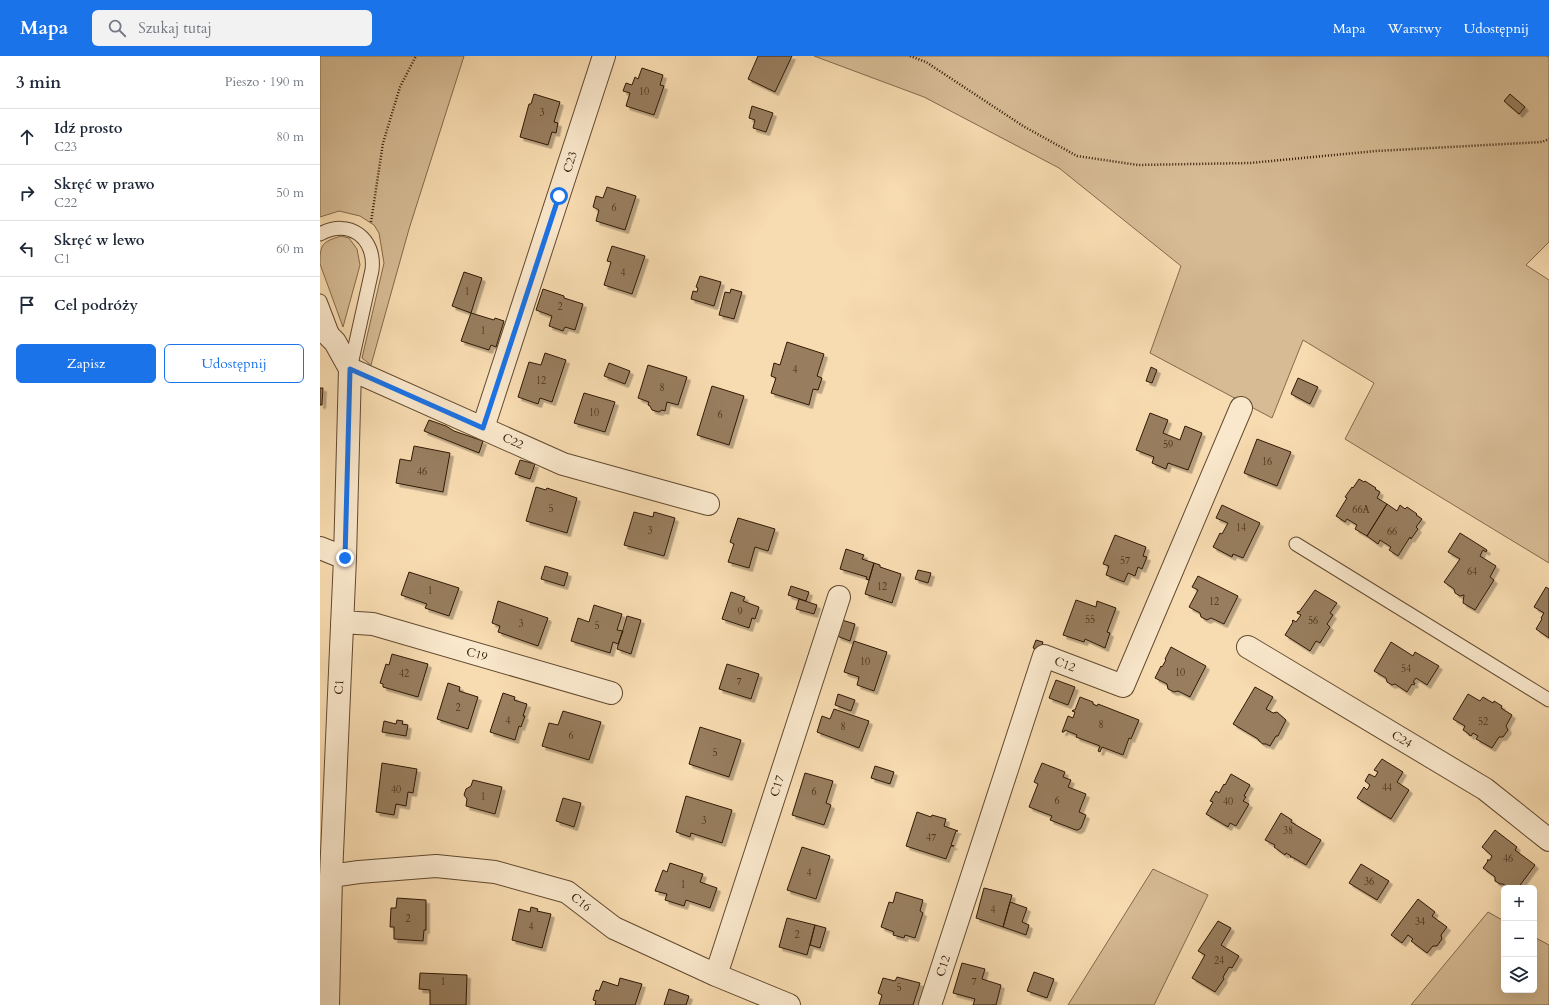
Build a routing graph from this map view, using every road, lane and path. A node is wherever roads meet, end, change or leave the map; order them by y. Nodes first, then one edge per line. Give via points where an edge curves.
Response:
1 (416, 56) edge
2 (604, 56) edge
3 (910, 56) edge
4 (1549, 139) edge
5 (320, 234) edge
6 (369, 244) junction
7 (320, 301) edge
8 (320, 327) edge
9 (335, 342) junction
10 (350, 369) junction
11 (1241, 408) dead end
12 (483, 428) junction
13 (708, 504) dead end
14 (1296, 544) dead end
15 (320, 548) edge
16 (345, 558) junction
17 (839, 597) dead end
18 (342, 622) junction
19 (1248, 647) dead end
20 (610, 693) dead end
21 (1549, 700) edge
22 (329, 716) edge
23 (1549, 840) edge
24 (331, 876) junction
25 (716, 976) junction
26 (328, 1005) edge
27 (789, 1005) edge
28 (930, 1005) edge

1 - 6 path via 400,87 383,143
2 - 12 street, C23
3 - 4 path via 926,62 1023,126 1077,156 1138,165 1250,163 1376,151 1542,142
5 - 6 lane via 340,228 359,234
6 - 10 lane via 373,259 372,270
7 - 9 lane
8 - 9 street
9 - 10 street
10 - 12 street, C22
10 - 16 street, C1
11 - 28 street, C12 via 1123,686 1044,656
12 - 13 street, C22 via 564,464
14 - 21 lane
15 - 16 street
16 - 18 street, C1
17 - 25 street, C17
18 - 20 street, C19 via 373,624
18 - 22 street, C1
19 - 23 street, C24 via 1486,789
22 - 24 street, C1
24 - 25 street, C16 via 436,866 495,872 567,892 614,928
24 - 26 street, C1
25 - 27 street, C16

